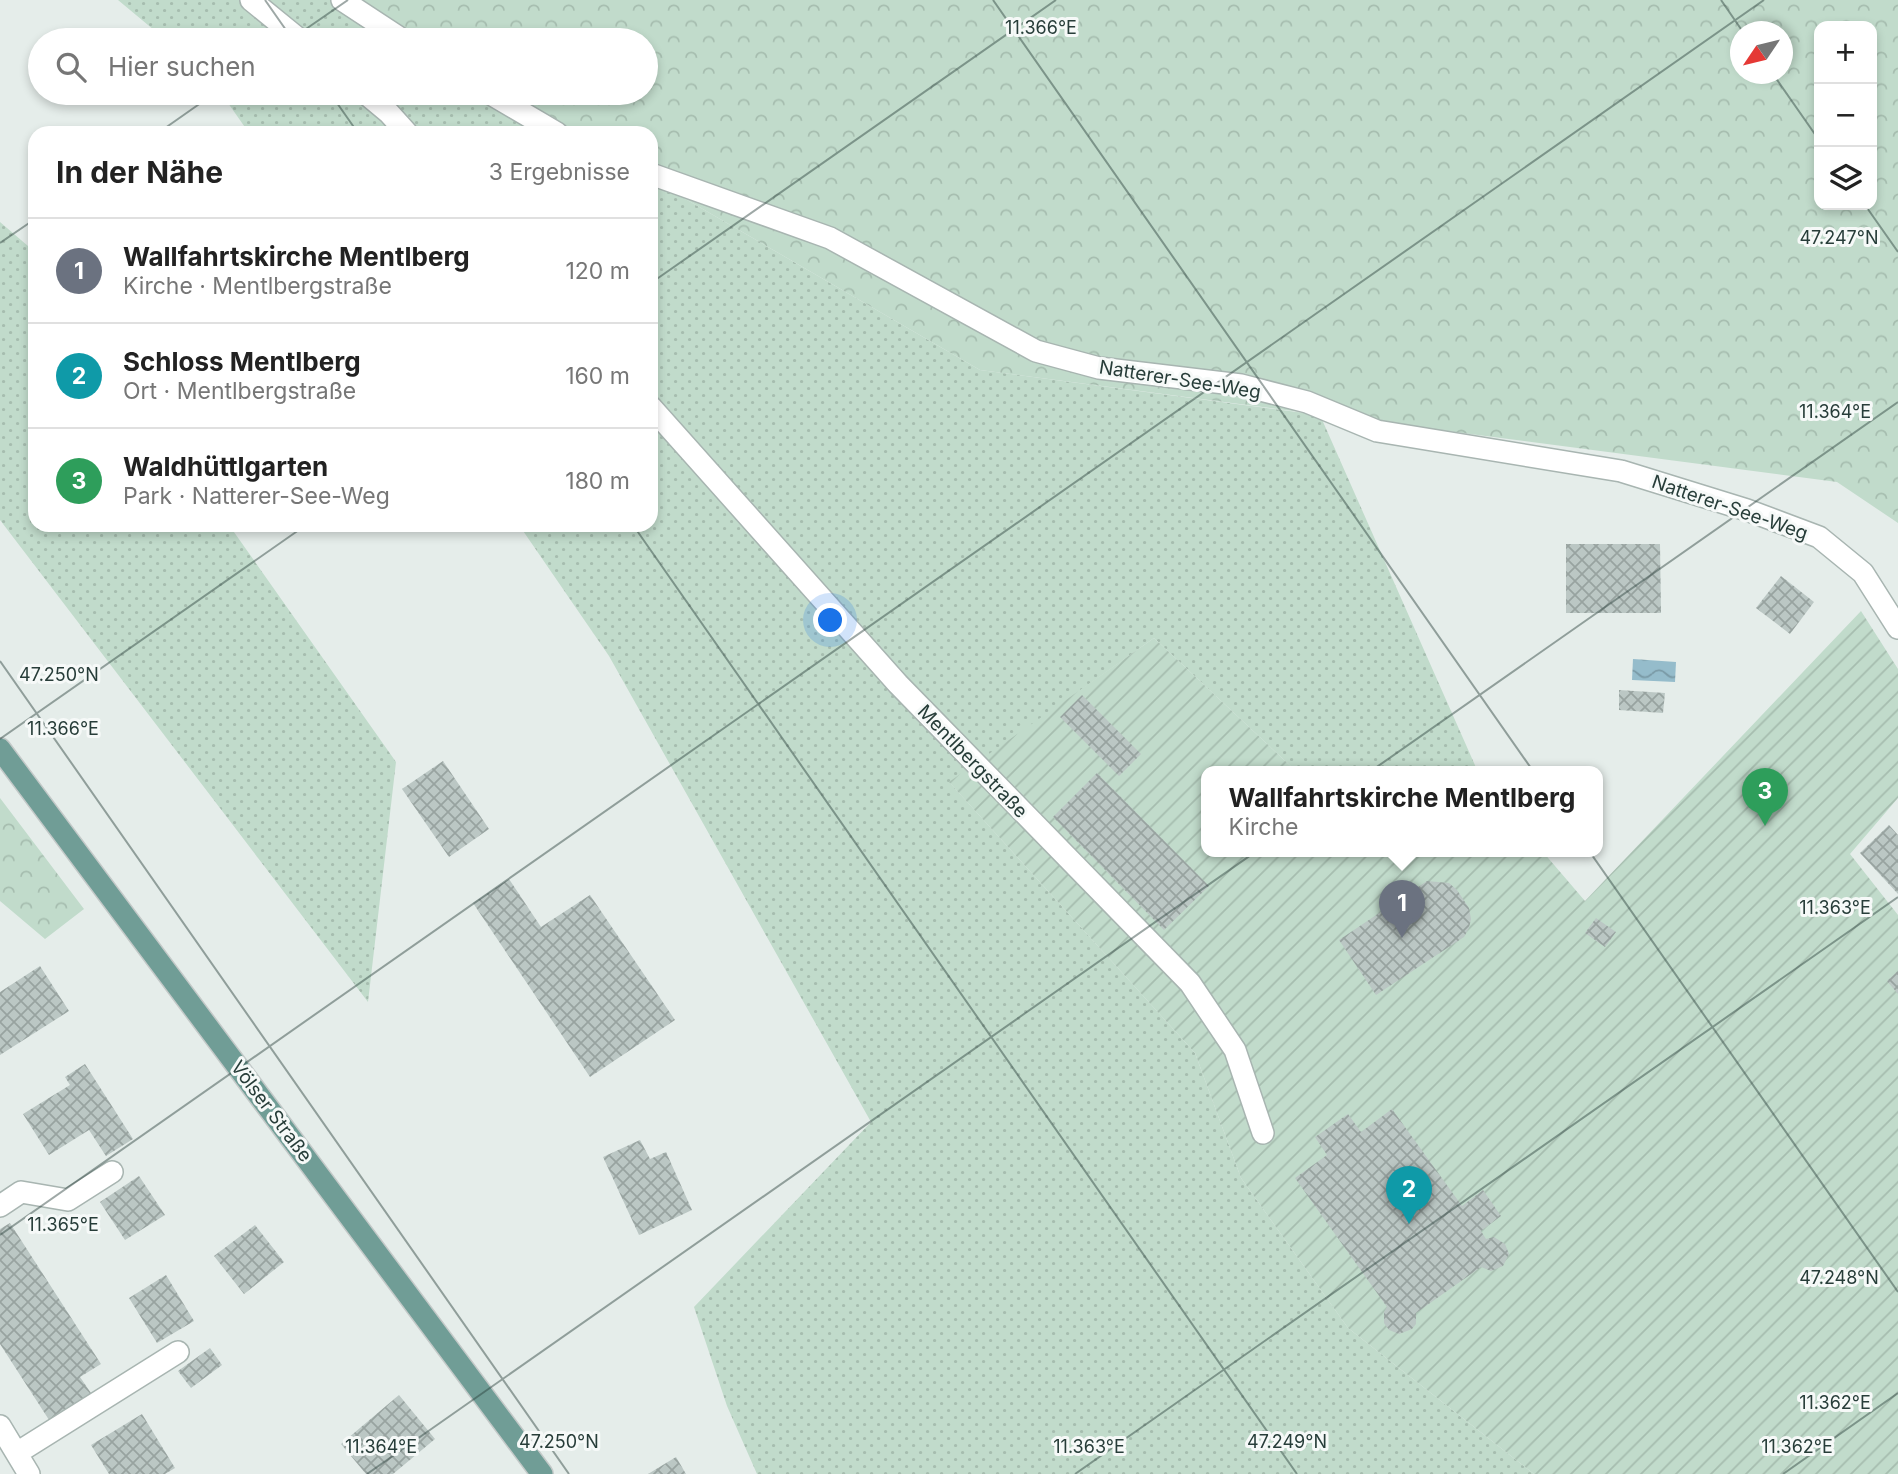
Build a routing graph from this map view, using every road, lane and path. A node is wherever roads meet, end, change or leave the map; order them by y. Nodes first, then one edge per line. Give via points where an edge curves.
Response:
1 (251, 0) edge
2 (342, 0) edge
3 (285, 28) edge
4 (385, 28) edge
5 (380, 105) edge
6 (509, 105) edge
7 (401, 126) edge
8 (544, 126) edge
9 (658, 177) edge
10 (658, 415) edge
11 (1898, 628) edge
12 (0, 749) edge
13 (1263, 1133) dead end
14 (112, 1172) dead end
15 (0, 1206) edge
16 (178, 1352) dead end
17 (0, 1426) edge
18 (18, 1453) junction
19 (29, 1474) edge
20 (542, 1474) edge

1 - 3 street
2 - 4 street
5 - 7 street
6 - 8 street
9 - 11 street, Natterer-See-Weg via 830,239 1036,351 1099,368 1241,385 1307,402 1377,431 1621,471 1747,510 1819,537 1863,573
10 - 13 street, Mentlbergstraße via 898,684 1190,983 1235,1050
12 - 20 main road, Völser Straße
14 - 15 street via 68,1200 21,1192
16 - 18 street
17 - 18 street
18 - 19 street

